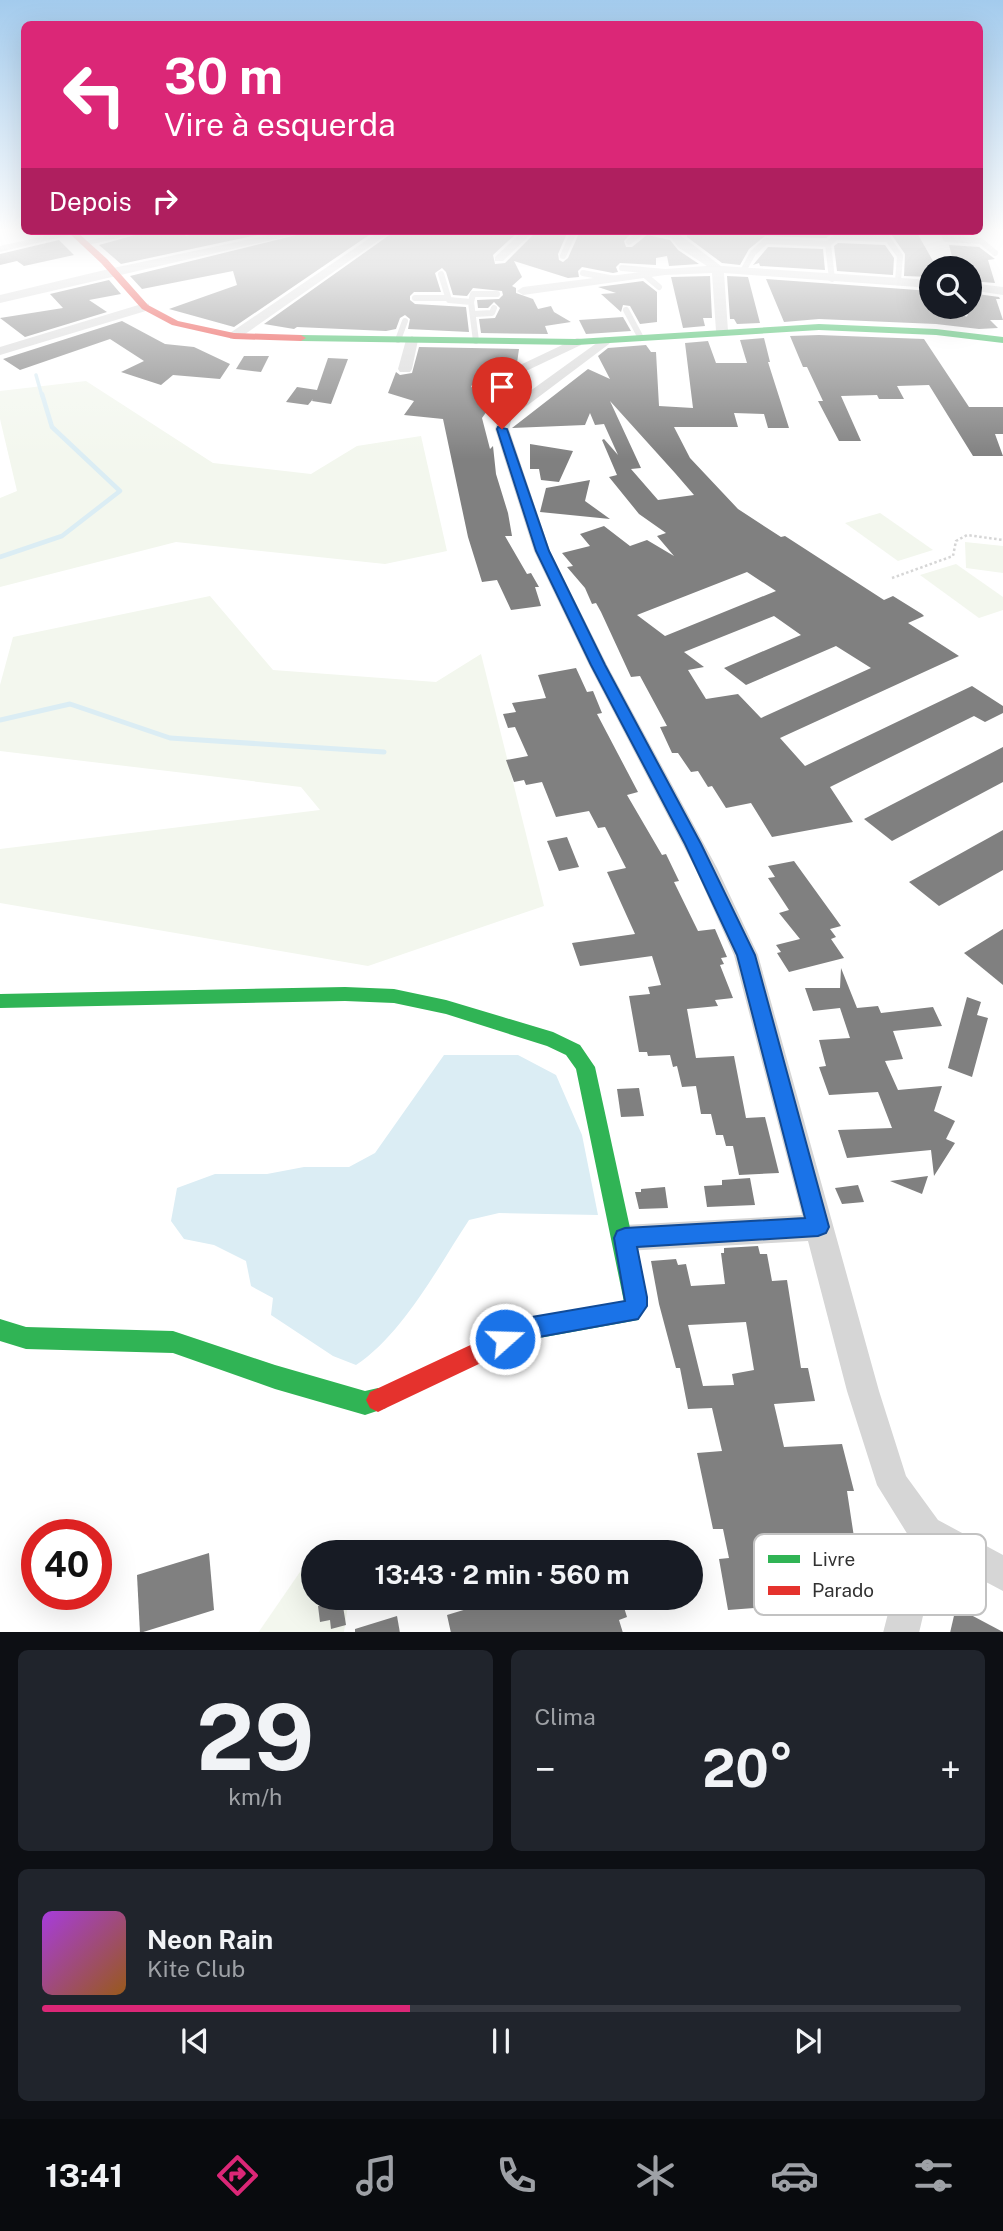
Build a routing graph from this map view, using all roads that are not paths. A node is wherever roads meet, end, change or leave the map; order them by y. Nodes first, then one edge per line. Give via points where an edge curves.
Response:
1 (277, 306) edge
2 (472, 306) edge
3 (720, 306) edge
4 (145, 307) joint
5 (494, 308) dead end
6 (626, 310) dead end
7 (474, 314) junction
8 (405, 321) dead end
9 (722, 331) junction
10 (904, 331) junction
11 (234, 336) junction
12 (641, 338) junction
13 (405, 340) junction
14 (1003, 340) edge
15 (476, 341) junction
16 (605, 341) junction
17 (577, 342) junction
18 (1003, 345) edge
19 (0, 351) edge
20 (404, 369) dead end
21 (481, 387) dead end
22 (0, 1001) edge
23 (818, 1227) junction
24 (625, 1238) junction
25 (0, 1330) edge
26 (926, 1532) joint
27 (930, 1534) edge
28 (986, 1565) edge
29 (1003, 1574) edge
30 (905, 1615) edge
31 (901, 1632) edge

1 - 11 street
2 - 7 lane
3 - 9 street
4 - 11 street via 175,323
4 - 19 street
5 - 7 lane via 492,313
6 - 12 lane
7 - 15 lane
8 - 13 lane
9 - 10 street via 819,327
9 - 12 street
10 - 14 street
10 - 18 street
11 - 13 street
12 - 16 street
13 - 15 street
13 - 20 street
15 - 17 street
16 - 17 street
16 - 23 street via 517,405 506,415 502,429 542,551 746,955
17 - 21 street
22 - 24 street via 394,996 552,1040 573,1051 585,1067
23 - 24 street
23 - 26 street via 893,1485
24 - 25 street via 636,1297 630,1312 526,1329 365,1403 173,1342 26,1338
26 - 27 street
28 - 29 street
30 - 31 street

